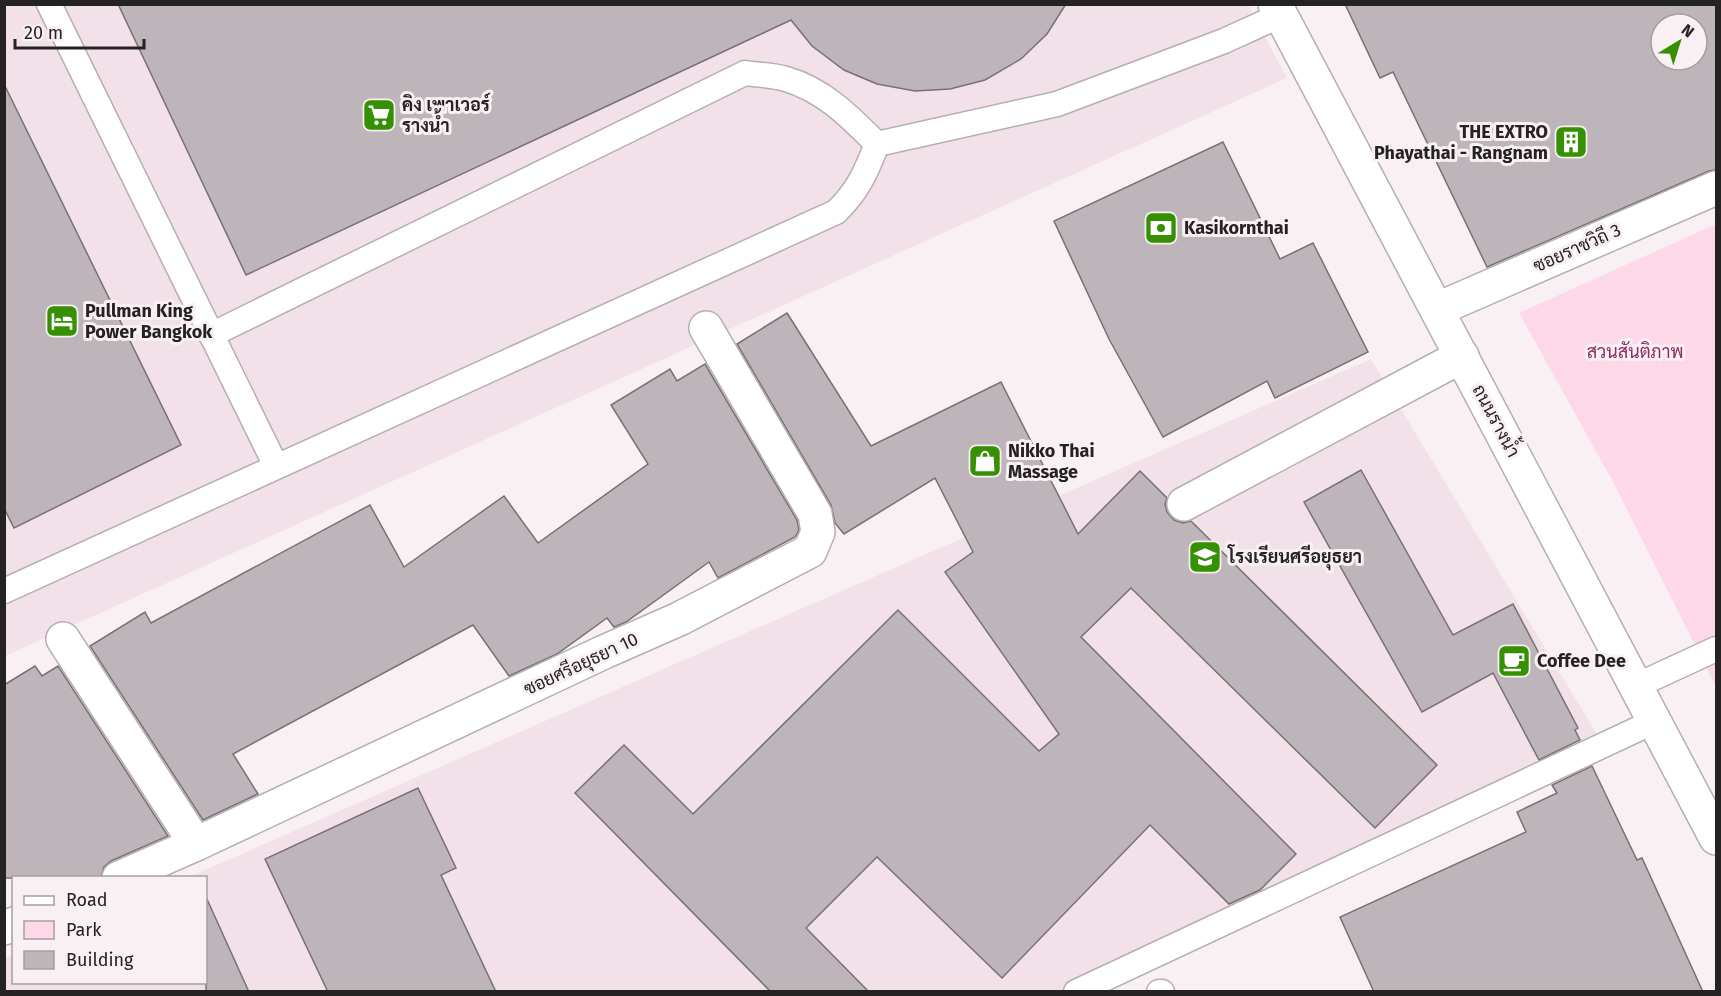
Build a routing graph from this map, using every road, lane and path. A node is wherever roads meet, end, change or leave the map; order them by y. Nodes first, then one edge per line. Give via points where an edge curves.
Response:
1 (49, 4) edge
2 (1278, 10) edge
3 (876, 144) junction
4 (1716, 188) edge
5 (1438, 309) junction
6 (706, 328) dead end
7 (211, 335) junction
8 (1462, 357) junction
9 (276, 466) junction
10 (1184, 504) dead end
11 (4, 591) edge
12 (63, 639) dead end
13 (1716, 649) edge
14 (1636, 686) junction
15 (1655, 721) junction
16 (1716, 837) edge
17 (196, 844) junction
18 (124, 876) edge
19 (1076, 992) edge

1 - 7 lane
2 - 3 lane via 1224,41 1057,104
2 - 5 street, ถนนรางน้ำ
3 - 7 lane via 820,93 786,79 745,73
3 - 9 lane via 863,180 836,212
4 - 5 street, ซอยราชวิถี 3
5 - 8 street, ถนนรางน้ำ
6 - 17 street, ซอยศรีอยุธยา 10 via 815,514 818,532 810,551 680,619
7 - 9 lane
8 - 10 street
8 - 14 street, ถนนรางน้ำ
9 - 11 lane
12 - 17 street
13 - 14 lane
14 - 15 street, ถนนรางน้ำ
15 - 16 street, ถนนรางน้ำ
15 - 19 lane
17 - 18 street, ซอยศรีอยุธยา 10

